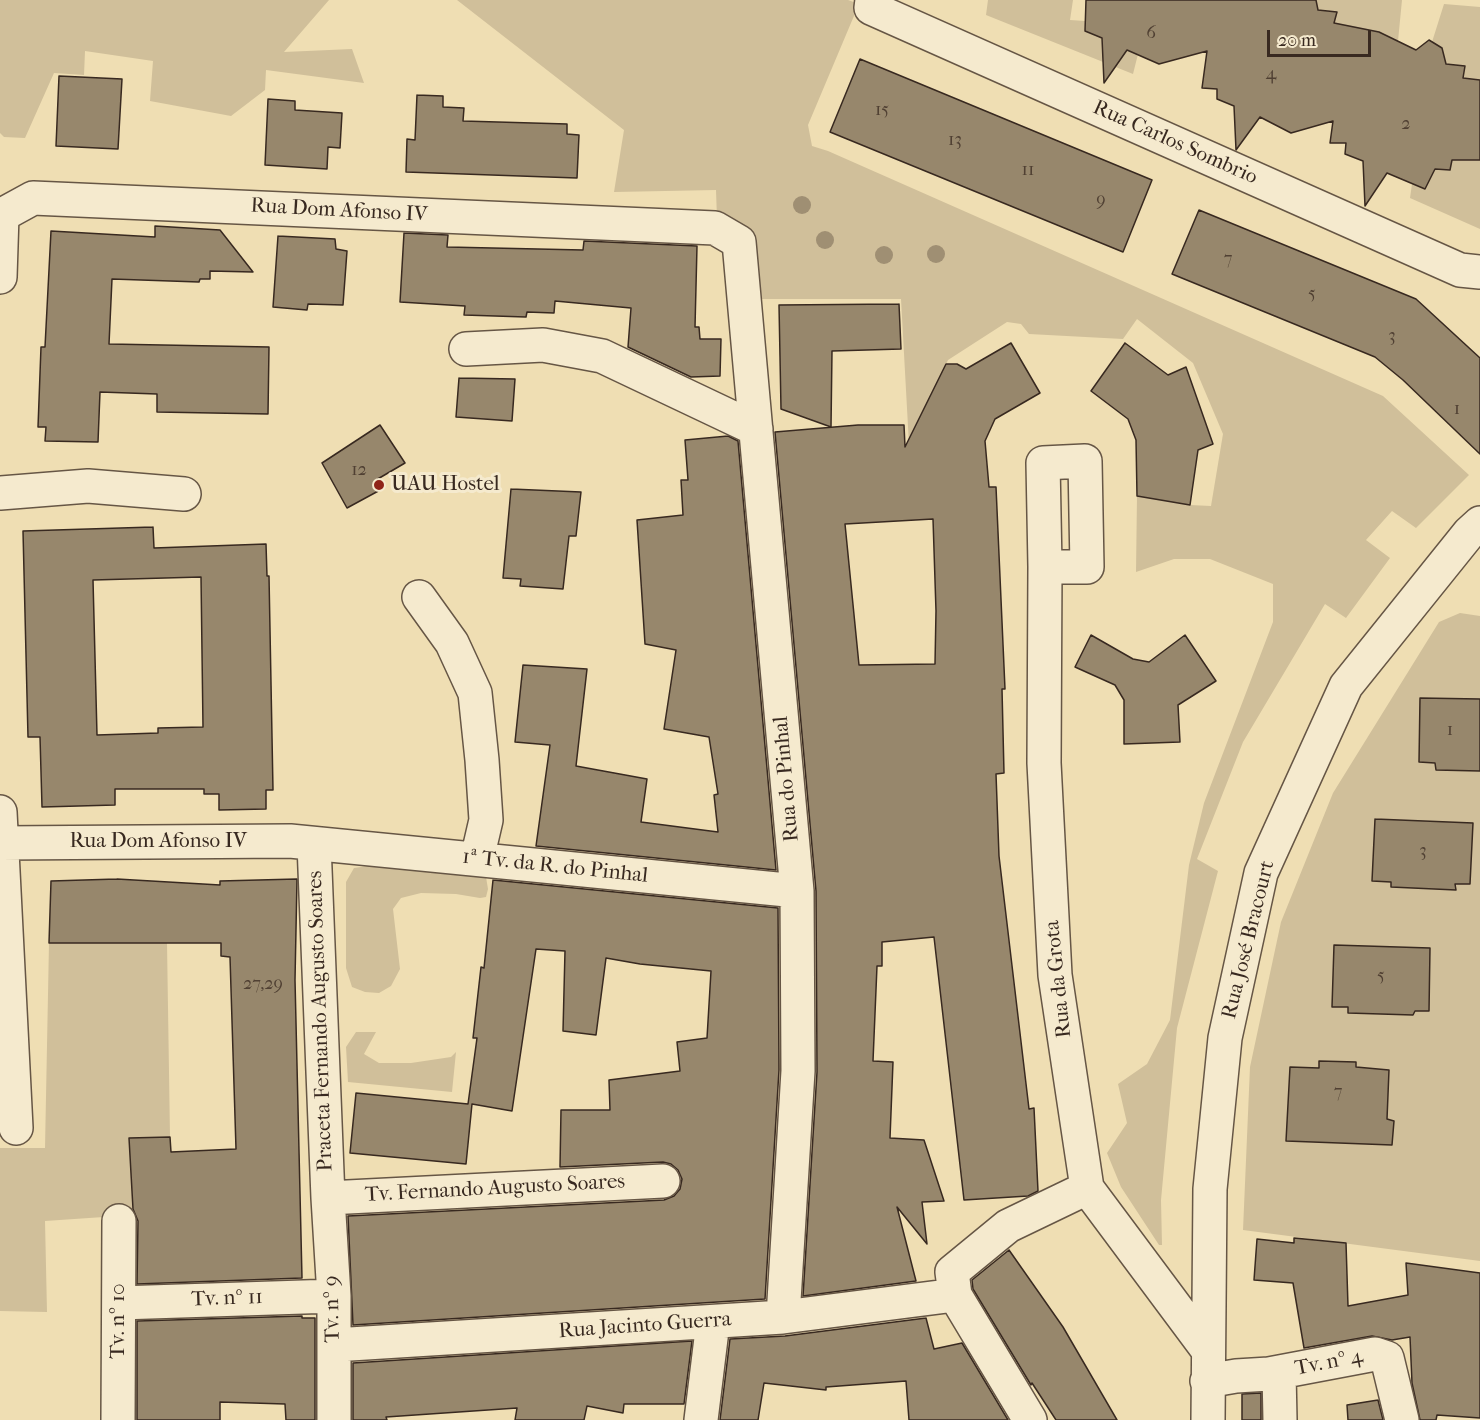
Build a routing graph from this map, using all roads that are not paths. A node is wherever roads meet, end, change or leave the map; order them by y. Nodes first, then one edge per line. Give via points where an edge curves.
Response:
1 (871, 4) edge
2 (739, 242) joint
3 (1480, 273) edge
4 (0, 277) edge
5 (466, 349) dead end
6 (756, 429) junction
7 (0, 493) edge
8 (184, 494) dead end
9 (1476, 536) edge
10 (1045, 567) dead end
11 (419, 597) dead end
12 (1, 828) edge
13 (314, 844) junction
14 (477, 859) junction
15 (797, 891) junction
16 (16, 1128) dead end
17 (663, 1180) dead end
18 (1086, 1188) junction
19 (328, 1198) junction
20 (119, 1221) dead end
21 (954, 1295) junction
22 (334, 1296) junction
23 (119, 1303) junction
24 (783, 1317) junction
25 (713, 1322) junction
26 (334, 1345) junction
27 (1207, 1349) junction
28 (1279, 1372) junction
29 (1207, 1381) junction
30 (118, 1420) edge
31 (334, 1420) edge
32 (701, 1420) edge
33 (1030, 1420) edge
34 (1208, 1420) edge
35 (1280, 1420) edge
36 (1402, 1420) edge

1 - 3 street, Rua Carlos Sombrio via 1460,270
2 - 4 street, Rua Dom Afonso IV via 715,228 33,198 2,215
2 - 6 street, Rua do Pinhal
5 - 6 street via 543,345 602,356
6 - 15 street, Rua do Pinhal
7 - 8 street via 88,486
9 - 27 street, Rua José Bracourt via 1346,686 1261,873 1225,1038 1210,1189
10 - 18 street, Rua da Grota via 1044,763 1055,975
11 - 14 street via 452,643 475,693 486,820
12 - 13 street, Rua Dom Afonso IV
12 - 16 street, Rua Dom Afonso IV
13 - 14 street, 1ª Tv. da R. do Pinhal
13 - 19 street, Praceta Fernando Augusto Soares
14 - 15 street, 1ª Tv. da R. do Pinhal
15 - 24 street, Rua do Pinhal via 798,1071
17 - 19 street, Tv. Fernando Augusto Soares
18 - 21 street via 998,1234 952,1272
18 - 27 street, Rua da Grota
19 - 22 street, Tv. nº 9
20 - 23 street, Tv. nº 10
21 - 24 street, Rua Jacinto Guerra
21 - 33 street
22 - 23 street, Tv. nº 11
22 - 26 street, Tv. nº 9
23 - 30 street, Tv. nº 10
24 - 25 street, Rua Jacinto Guerra
25 - 26 street, Rua Jacinto Guerra
25 - 32 street
26 - 31 street, Tv. nº 9
27 - 29 street, Rua José Bracourt
28 - 29 street, Tv. nº 4
28 - 35 street
28 - 36 street, Tv. nº 4 via 1375,1354 1387,1358
29 - 34 street, Rua José Bracourt

